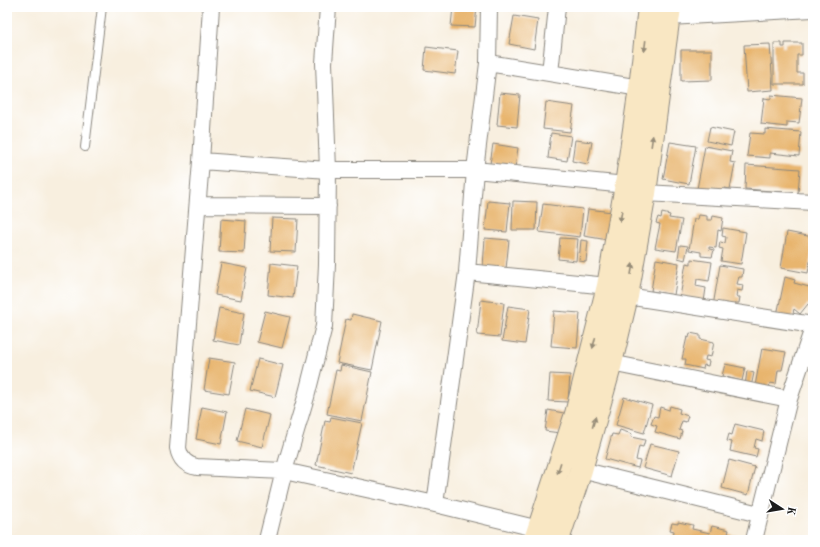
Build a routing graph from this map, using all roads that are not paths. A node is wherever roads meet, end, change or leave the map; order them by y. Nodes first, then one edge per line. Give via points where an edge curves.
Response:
1 (102, 7) edge
2 (211, 7) edge
3 (328, 7) edge
4 (488, 7) edge
5 (557, 7) edge
6 (649, 7) edge
7 (813, 9) edge
8 (669, 12) edge
9 (488, 63) junction
10 (550, 73) junction
11 (640, 88) junction
12 (85, 147) dead end
13 (201, 160) junction
14 (328, 170) junction
15 (475, 170) junction
16 (636, 189) junction
17 (813, 202) edge
18 (198, 205) junction
19 (328, 206) junction
20 (467, 272) junction
21 (618, 291) junction
22 (813, 325) edge
23 (813, 328) edge
24 (611, 363) junction
25 (789, 399) junction
26 (581, 470) junction
27 (284, 471) junction
28 (435, 504) junction
29 (760, 514) junction
30 (537, 535) edge
31 (268, 540) edge
32 (558, 540) edge
33 (754, 540) edge

1 - 12 lane
2 - 13 street
3 - 14 street via 324,63
4 - 9 street
5 - 10 street
6 -> 11 main road
7 - 8 street
16 -> 8 main road
9 - 10 street
9 - 15 street
10 - 11 street
11 - 16 main road
13 - 14 street
13 - 18 street
14 - 15 street
14 - 19 street
15 - 16 street
15 - 20 street
16 - 17 street
16 - 21 main road
18 - 19 street
18 - 27 street via 179,453 184,461 192,466
19 - 27 street via 324,326
20 - 21 street
20 - 28 street
21 - 22 street
21 - 24 main road
21 -> 30 main road
23 - 25 street
24 - 25 street
26 -> 24 main road
25 - 29 street
26 - 29 street
26 - 32 main road
27 - 28 street
27 - 31 street
28 - 30 street
29 - 33 street

